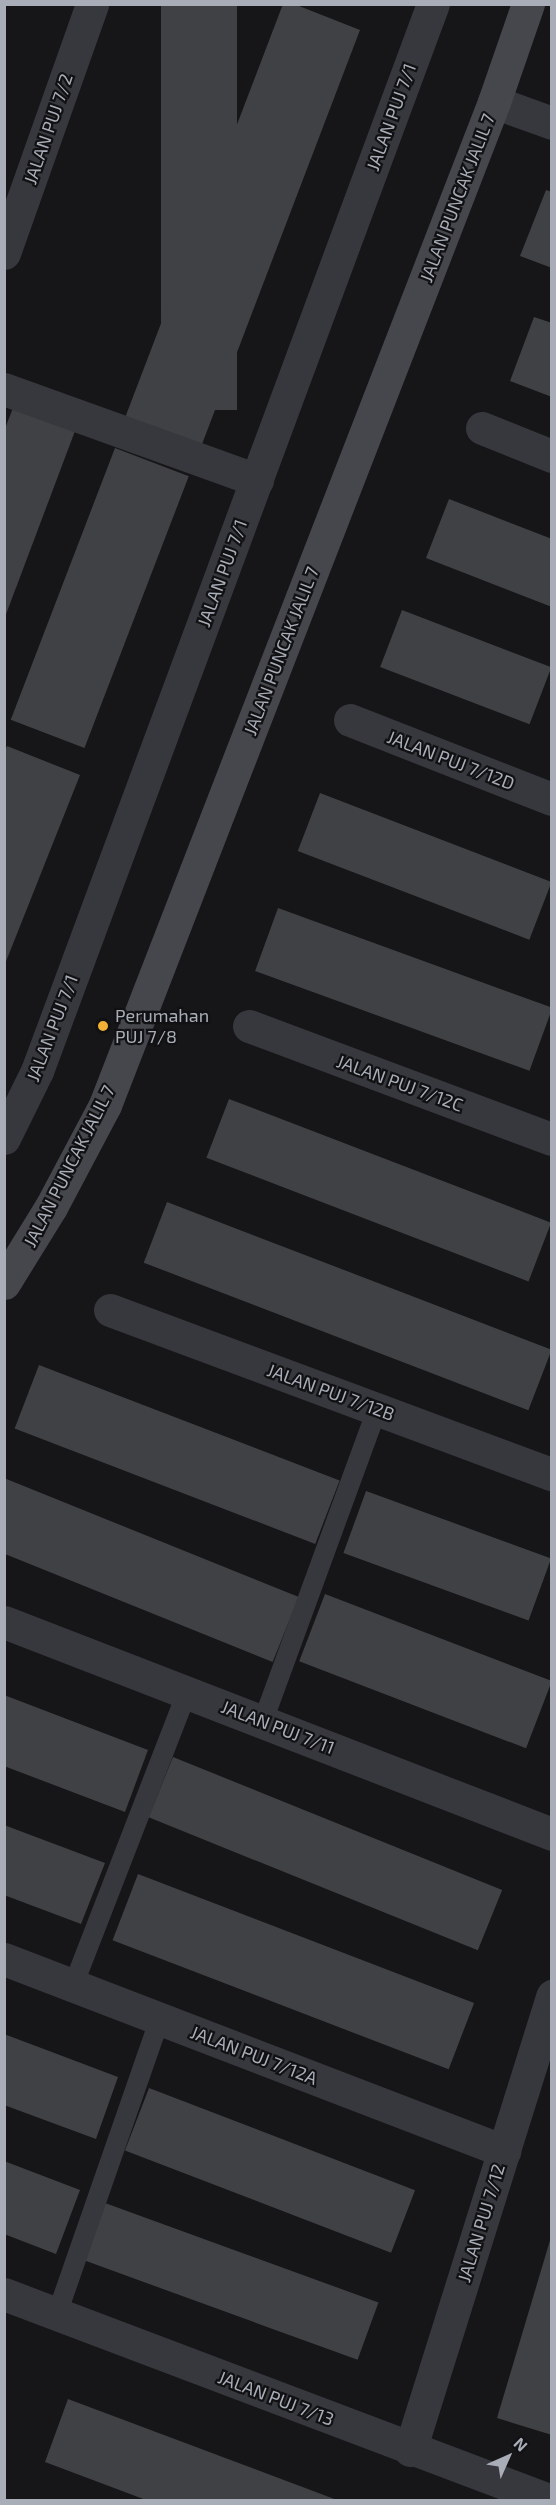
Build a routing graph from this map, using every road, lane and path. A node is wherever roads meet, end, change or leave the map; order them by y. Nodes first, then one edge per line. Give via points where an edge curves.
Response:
1 (92, 4) edge
2 (433, 4) edge
3 (528, 4) edge
4 (494, 102) junction
5 (552, 123) edge
6 (7, 237) edge
7 (4, 389) edge
8 (482, 428) dead end
9 (552, 456) edge
10 (257, 480) junction
11 (350, 720) dead end
12 (552, 799) edge
13 (249, 1026) dead end
14 (4, 1138) edge
15 (552, 1139) edge
16 (7, 1276) edge
17 (110, 1310) dead end
18 (377, 1410) junction
19 (552, 1474) edge
20 (4, 1622) edge
21 (187, 1692) junction
22 (263, 1721) junction
23 (552, 1834) edge
24 (4, 1959) edge
25 (73, 1986) junction
26 (552, 1996) edge
27 (160, 2019) junction
28 (543, 2050) edge
29 (504, 2151) junction
30 (4, 2294) edge
31 (57, 2314) junction
32 (410, 2450) junction
33 (549, 2500) edge

1 - 6 street, JALAN PUJ 7/2
2 - 10 street, JALAN PUJ 7/1
3 - 4 street, JALAN PUNCAK JALIL 7
4 - 5 street
4 - 16 street, JALAN PUNCAK JALIL 7 via 105,1105
7 - 10 street
8 - 9 street
10 - 14 street, JALAN PUJ 7/1 via 37,1071
11 - 12 street, JALAN PUJ 7/12D
13 - 15 street, JALAN PUJ 7/12C
17 - 18 street, JALAN PUJ 7/12B
18 - 19 street, JALAN PUJ 7/12B
18 - 22 lane
20 - 21 street, JALAN PUJ 7/11
21 - 22 street, JALAN PUJ 7/11
21 - 25 lane
22 - 23 street, JALAN PUJ 7/11
24 - 25 street, JALAN PUJ 7/12A
25 - 27 street, JALAN PUJ 7/12A
26 - 28 street, JALAN PUJ 7/12
27 - 29 street, JALAN PUJ 7/12A
27 - 31 lane
28 - 29 street, JALAN PUJ 7/12
29 - 32 street, JALAN PUJ 7/12
30 - 31 street, JALAN PUJ 7/13
31 - 32 street, JALAN PUJ 7/13
32 - 33 street, JALAN PUJ 7/13

